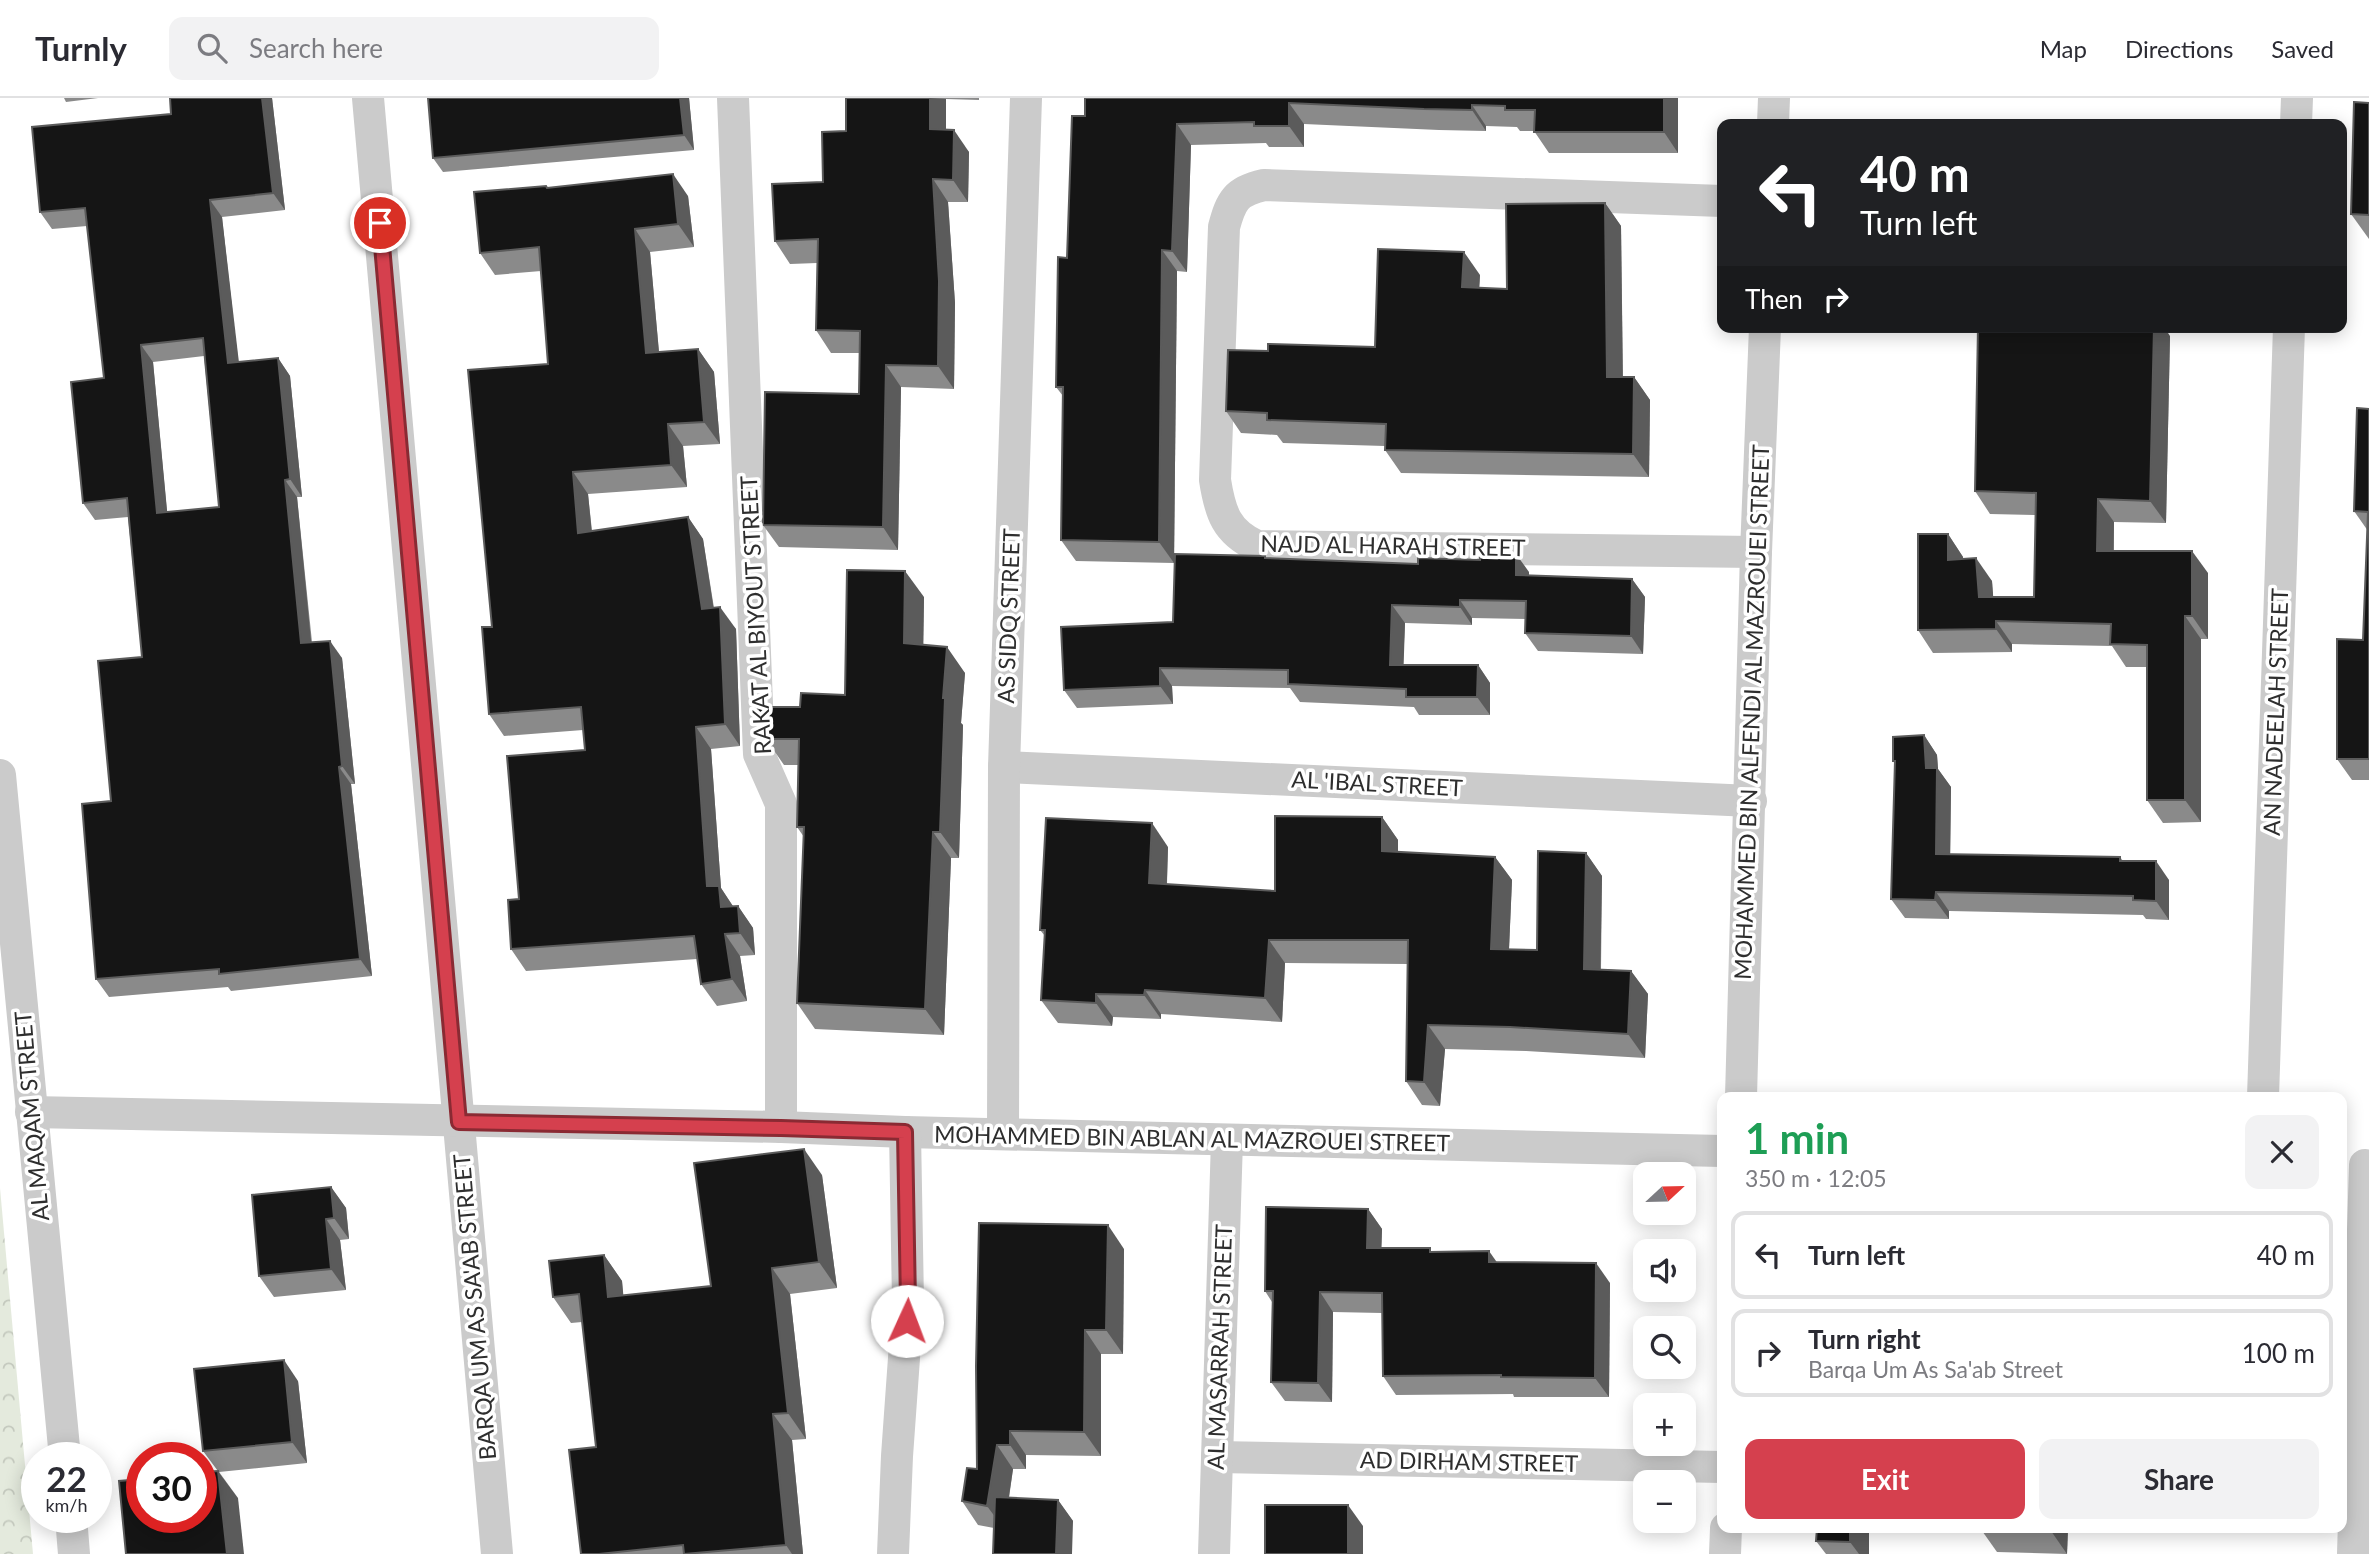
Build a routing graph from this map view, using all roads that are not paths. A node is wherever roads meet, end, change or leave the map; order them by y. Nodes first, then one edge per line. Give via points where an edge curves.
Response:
1 (368, 98) edge
2 (733, 98) edge
3 (1026, 98) edge
4 (1774, 98) edge
5 (2297, 98) edge
6 (1773, 119) edge
7 (2296, 119) edge
8 (1717, 201) edge
9 (1765, 333) edge
10 (2289, 333) edge
11 (1756, 552) junction
12 (1004, 767) junction
13 (0, 775) edge
14 (1751, 801) junction
15 (1741, 1092) edge
16 (2263, 1092) edge
17 (31, 1112) junction
18 (459, 1122) junction
19 (781, 1128) junction
20 (905, 1132) junction
21 (1003, 1134) junction
22 (1227, 1140) junction
23 (1717, 1151) edge
24 (2358, 1165) edge
25 (63, 1442) edge
26 (1217, 1457) junction
27 (1717, 1467) edge
28 (72, 1533) edge
29 (1726, 1533) edge
30 (74, 1554) edge
31 (497, 1554) edge
32 (893, 1554) edge
33 (1214, 1554) edge
34 (1725, 1554) edge
35 (2353, 1554) edge

1 - 18 street, BARQA UM AS SA'AB STREET
2 - 19 street, RAKAT AL BIYOUT STREET via 759,754 781,804
3 - 12 street, AS SIDQ STREET
4 - 6 street
5 - 7 street
8 - 11 street, NAJD AL HARAH STREET via 1253,187 1230,205 1224,227 1215,480 1219,506 1229,526 1257,546
9 - 11 street, MOHAMMED BIN ALFENDI AL MAZROUEI STREET
10 - 16 street, AN NADEELAH STREET
11 - 14 street, MOHAMMED BIN ALFENDI AL MAZROUEI STREET
12 - 14 street, AL 'IBAL STREET
12 - 21 street, AS SIDQ STREET
13 - 17 street, AL MAQAM STREET
14 - 15 street, MOHAMMED BIN ALFENDI AL MAZROUEI STREET
17 - 18 street, MOHAMMED BIN ABLAN AL MAZROUEI STREET
17 - 25 street, AL MAQAM STREET
18 - 19 street, MOHAMMED BIN ABLAN AL MAZROUEI STREET
18 - 31 street, BARQA UM AS SA'AB STREET
19 - 20 street, MOHAMMED BIN ABLAN AL MAZROUEI STREET
20 - 21 street, MOHAMMED BIN ABLAN AL MAZROUEI STREET
20 - 32 street via 908,1303
21 - 22 street, MOHAMMED BIN ABLAN AL MAZROUEI STREET
22 - 23 street, MOHAMMED BIN ABLAN AL MAZROUEI STREET
22 - 26 street, AL MASARRAH STREET
24 - 35 street
26 - 27 street, AD DIRHAM STREET
26 - 33 street, AL MASARRAH STREET
28 - 30 street
29 - 34 street

